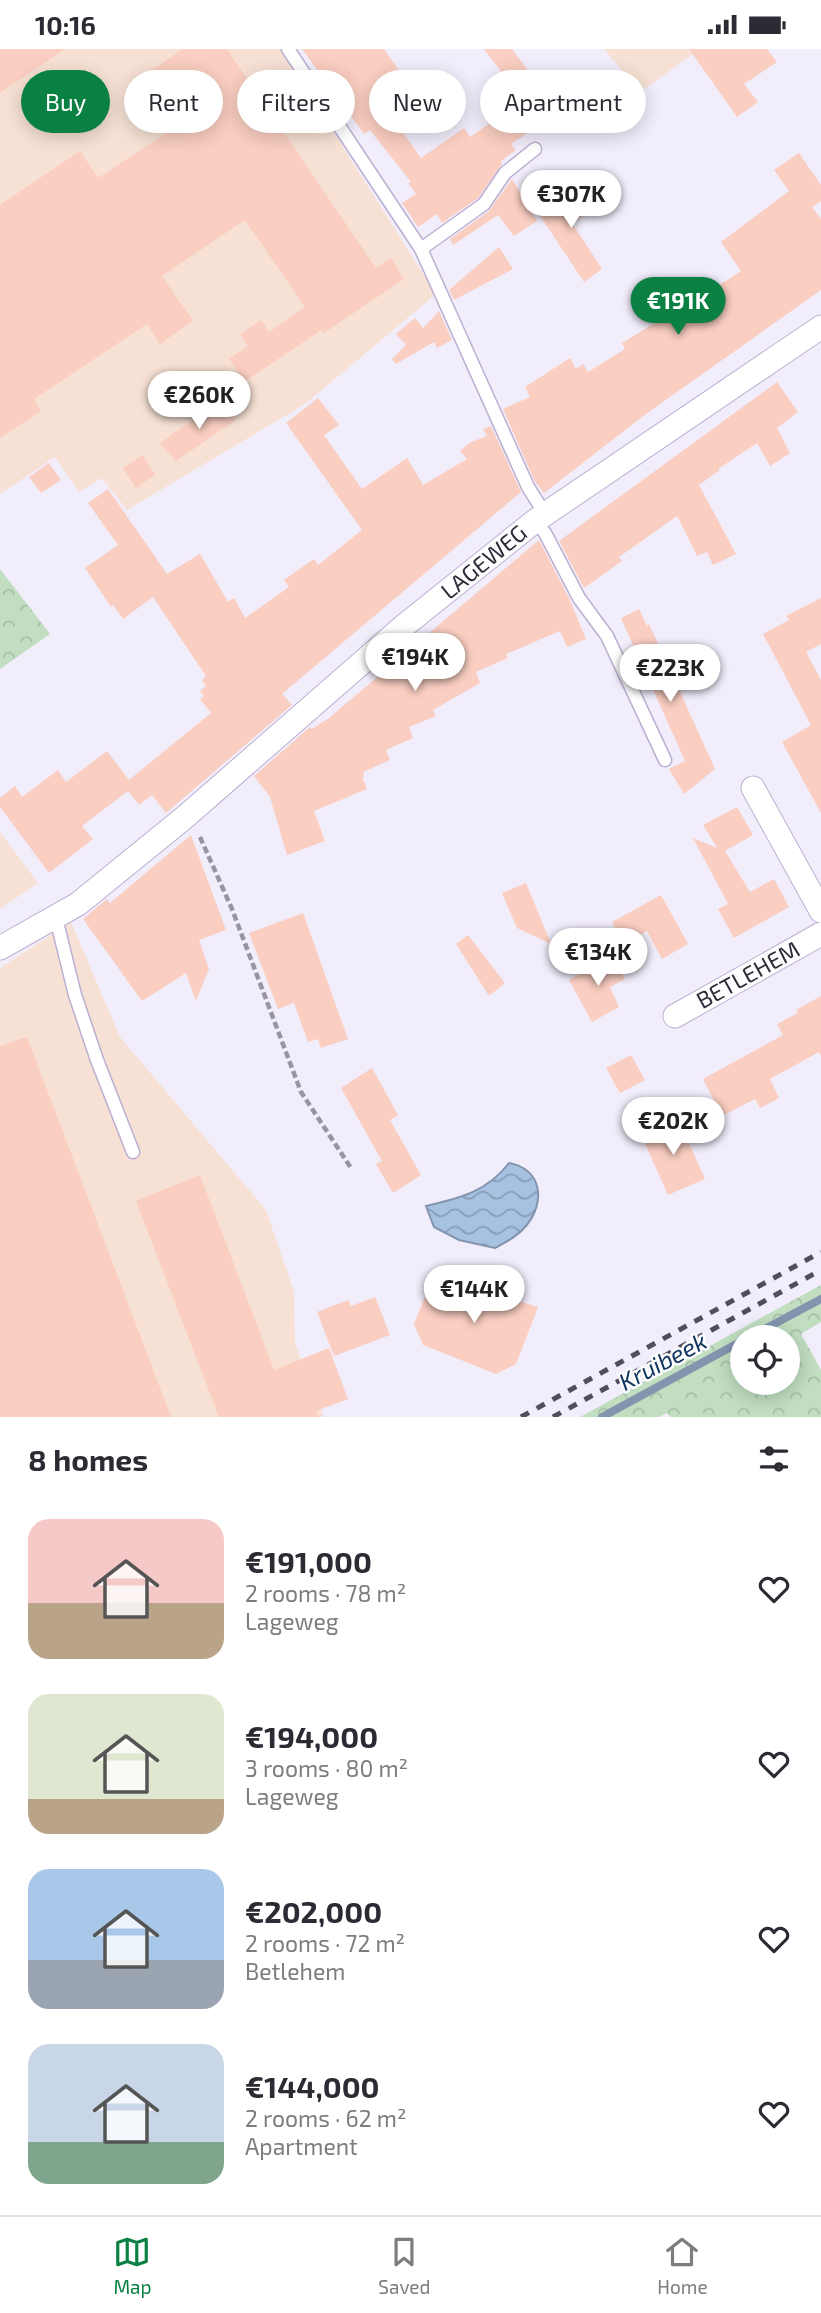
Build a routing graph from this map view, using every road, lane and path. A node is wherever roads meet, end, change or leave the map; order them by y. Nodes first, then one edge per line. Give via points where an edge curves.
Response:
1 (288, 49) edge
2 (535, 149) dead end
3 (421, 249) junction
4 (821, 327) edge
5 (540, 518) junction
6 (665, 760) dead end
7 (753, 788) dead end
8 (185, 817) junction
9 (821, 911) edge
10 (56, 918) junction
11 (821, 934) edge
12 (0, 948) edge
13 (675, 1016) dead end
14 (133, 1152) dead end
15 (351, 1168) dead end

1 - 3 lane
2 - 3 lane via 505,173 484,204
3 - 5 lane
4 - 5 street, LAGEWEG
5 - 6 lane via 579,598 607,636
5 - 8 street, LAGEWEG via 405,625
7 - 9 street
8 - 10 street, LAGEWEG
8 - 15 path via 197,830 232,909 301,1092
10 - 12 street, LAGEWEG
10 - 14 lane via 75,995
11 - 13 street, BETLEHEM

